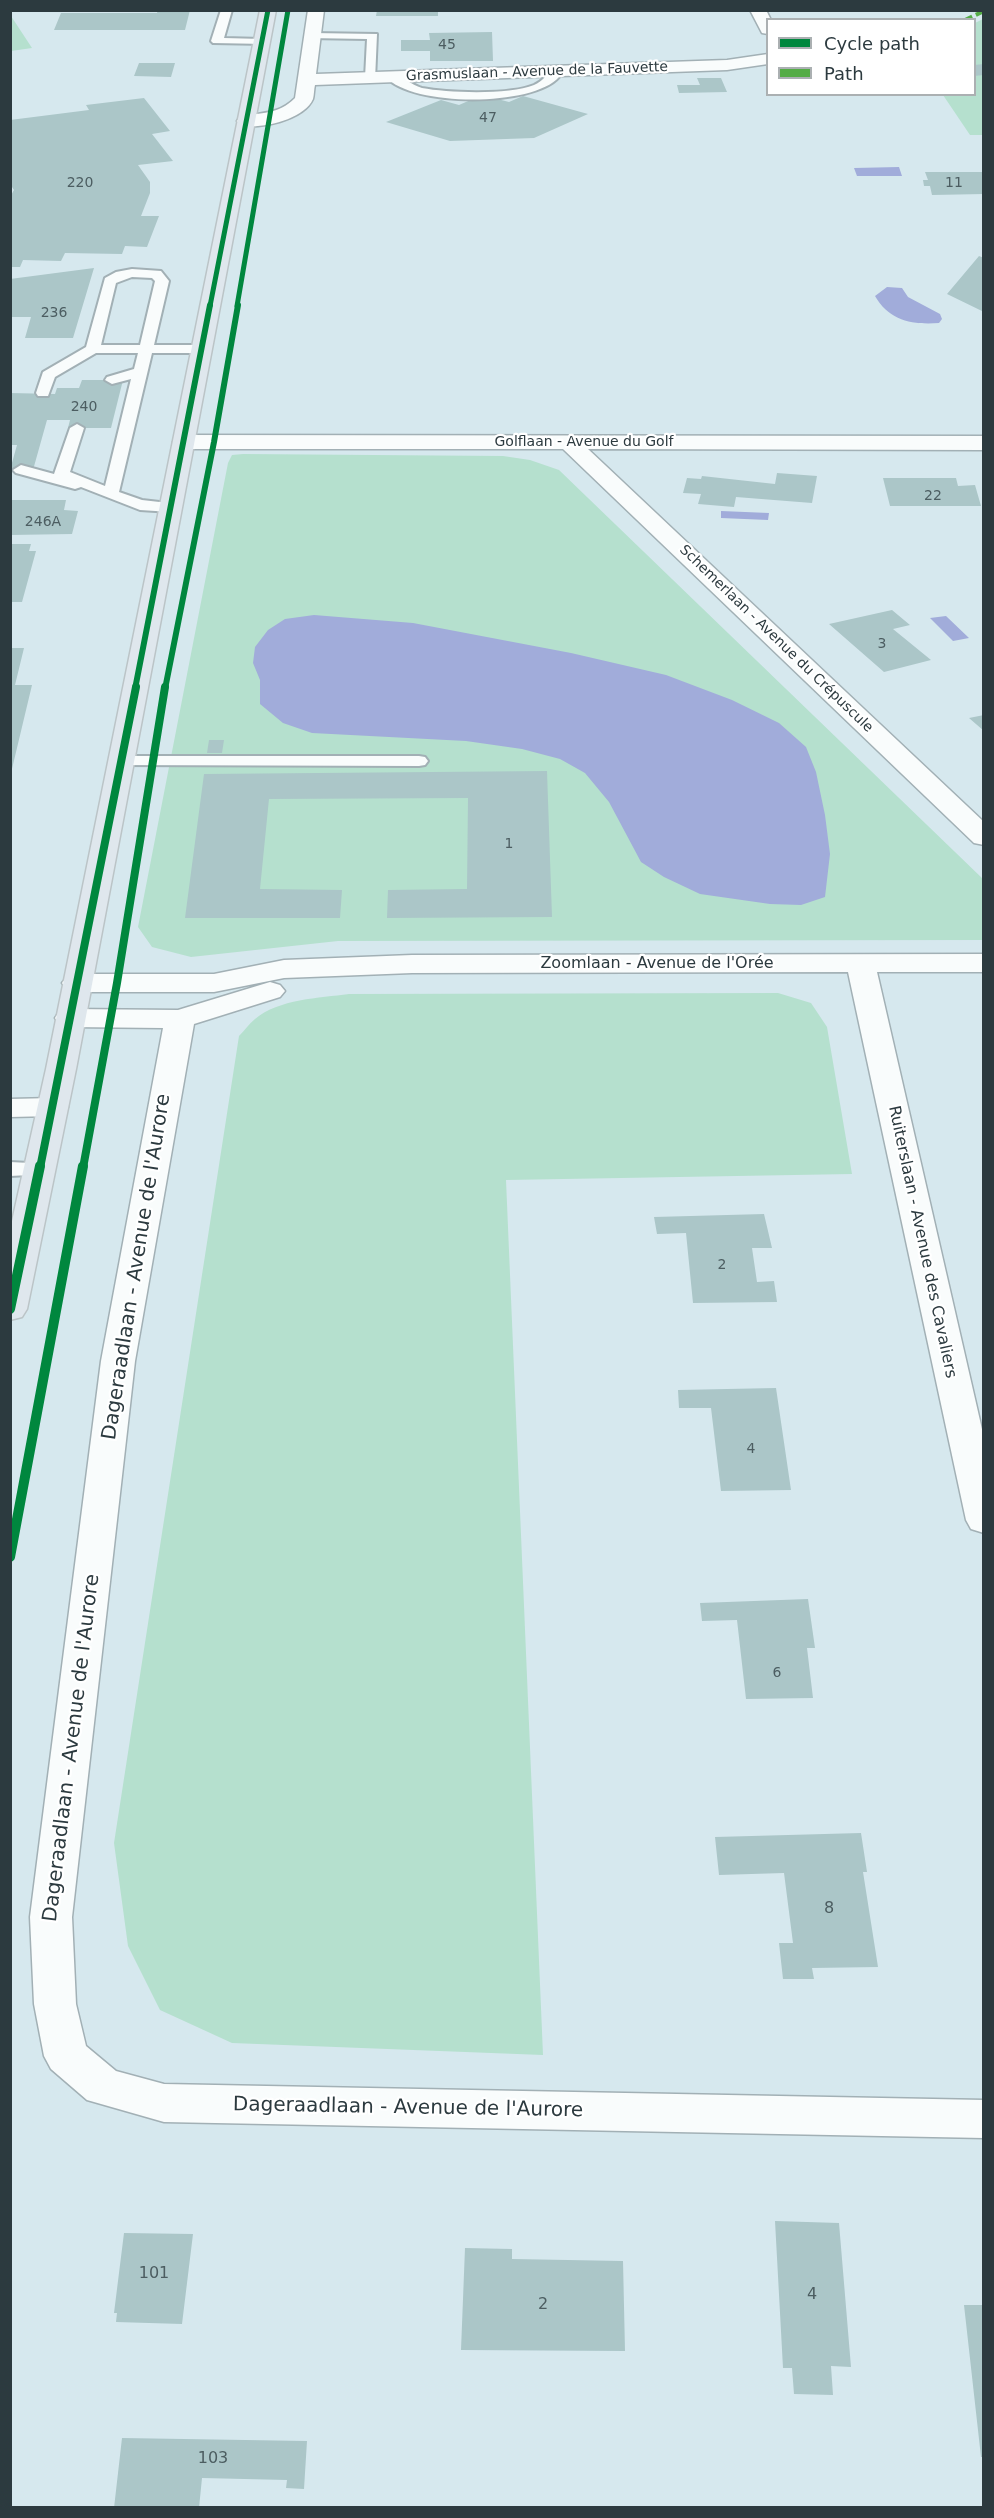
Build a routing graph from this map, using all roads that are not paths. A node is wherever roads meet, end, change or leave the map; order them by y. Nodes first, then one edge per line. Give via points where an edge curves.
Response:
1 (226, 10) edge
2 (268, 10) edge
3 (316, 10) edge
4 (758, 10) edge
5 (766, 25) edge
6 (312, 36) junction
7 (262, 42) junction
8 (766, 60) edge
9 (372, 78) junction
10 (306, 80) junction
11 (246, 121) junction
12 (93, 349) junction
13 (146, 349) junction
14 (202, 349) junction
15 (139, 372) junction
16 (111, 380) dead end
17 (43, 393) dead end
18 (77, 428) dead end
19 (184, 442) junction
20 (568, 442) junction
21 (984, 443) edge
22 (21, 470) dead end
23 (111, 494) junction
24 (171, 507) junction
25 (121, 761) junction
26 (419, 761) dead end
27 (984, 837) edge
28 (984, 963) edge
29 (861, 964) junction
30 (330, 968) junction
31 (77, 983) junction
32 (70, 1018) junction
33 (180, 1019) junction
34 (53, 1107) junction
35 (10, 1108) edge
36 (26, 1169) edge
37 (17, 1250) edge
38 (10, 1309) edge
39 (984, 1520) edge
40 (984, 2119) edge

1 - 7 lane via 217,41
2 - 7 main road
3 - 6 street
4 - 5 street
6 - 9 lane via 373,36
6 - 10 street
7 - 11 main road
8 - 9 street, Grasmuslaan - Avenue de la Fauvette via 727,65
9 - 10 street, Grasmuslaan - Avenue de la Fauvette
10 - 11 street via 303,99 294,110 269,120
11 - 14 main road
12 - 13 lane
12 - 13 lane via 110,281 120,274 138,272 156,274 162,281
12 - 17 lane via 48,375
13 - 14 lane
13 - 15 lane
14 - 19 main road
15 - 16 lane
15 - 23 lane
18 - 23 lane via 62,474
19 - 20 street, Golflaan - Avenue du Golf
19 - 24 main road
20 - 21 street, Golflaan - Avenue du Golf
20 - 27 street, Schemerlaan - Avenue du Crépuscule
22 - 23 lane
23 - 24 lane via 140,505
24 - 25 main road
25 - 26 lane
25 - 31 main road
28 - 29 street, Zoomlaan - Avenue de l'Orée
29 - 30 street, Zoomlaan - Avenue de l'Orée via 412,964
29 - 39 street, Ruiterslaan - Avenue des Cavaliers
30 - 31 street, Zoomlaan - Avenue de l'Orée via 284,969 214,983
30 - 33 street, Zoomlaan - Avenue de l'Orée via 303,981
31 - 32 main road
32 - 33 street, Zoomlaan - Avenue de l'Orée
32 - 34 main road
33 - 40 street, Dageraadlaan - Avenue de l'Aurore via 118,1361 51,1917 55,2004 66,2056 103,2088 164,2103
34 - 35 street
34 - 36 main road
36 - 37 main road
37 - 38 main road

